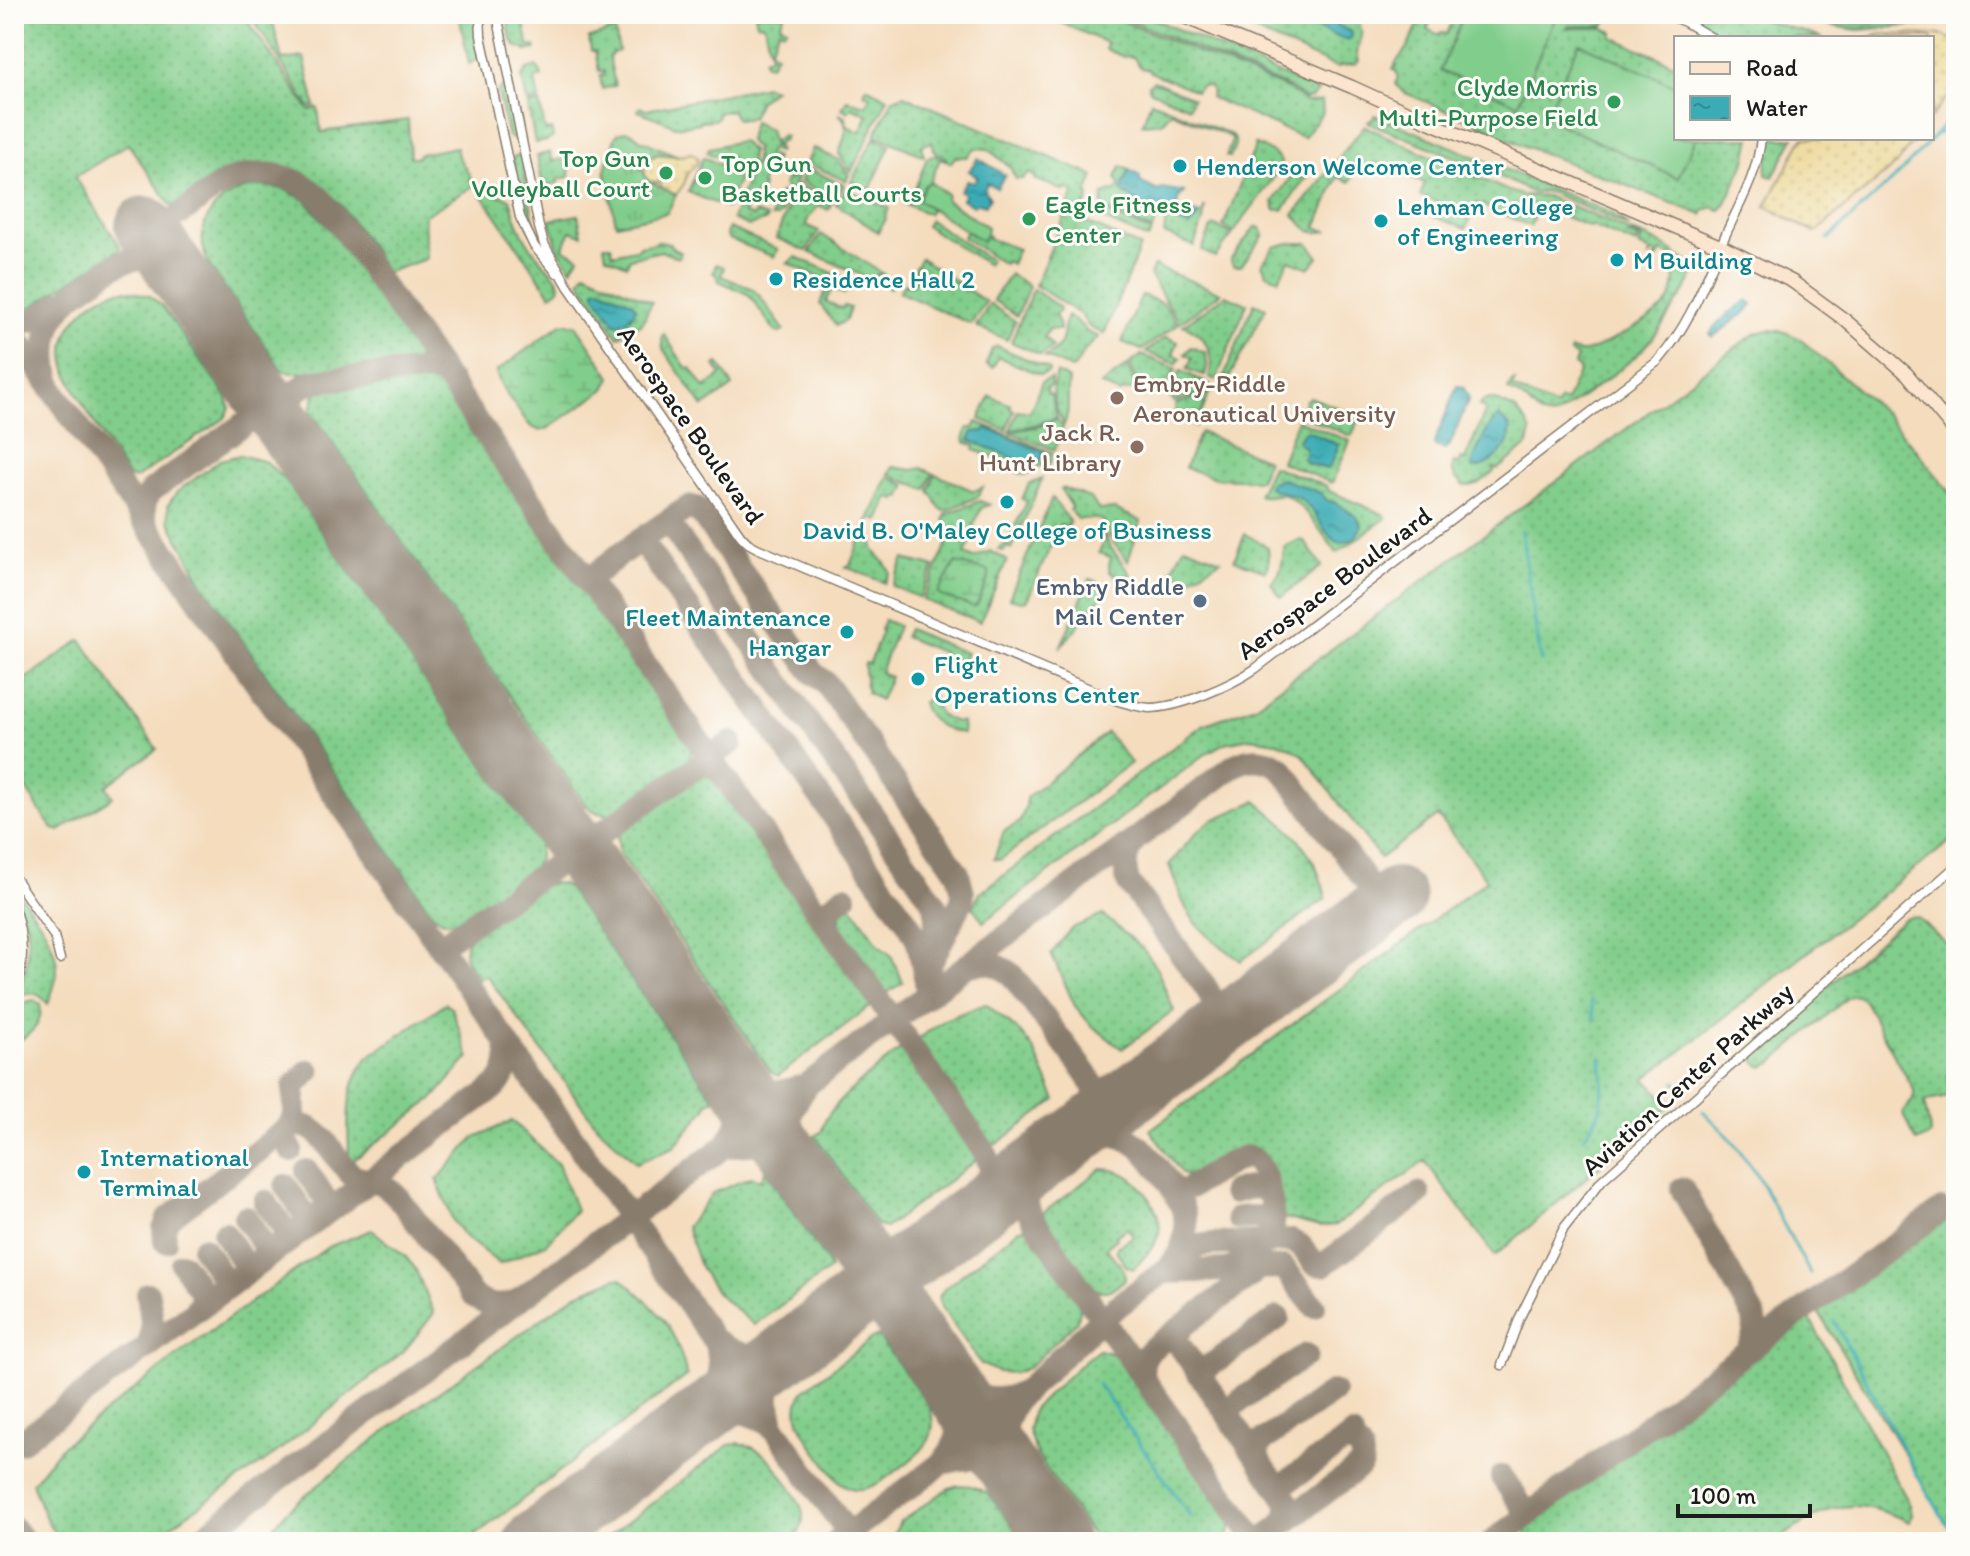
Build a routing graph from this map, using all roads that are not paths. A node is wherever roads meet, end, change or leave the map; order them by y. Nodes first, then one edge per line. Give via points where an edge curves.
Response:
1 (480, 14) edge
2 (497, 14) edge
3 (1177, 14) edge
4 (1665, 14) edge
5 (1709, 36) edge
6 (1761, 140) edge
7 (522, 145) junction
8 (505, 148) junction
9 (1721, 247) junction
10 (568, 286) junction
11 (1956, 433) edge
12 (1956, 866) edge
13 (14, 877) edge
14 (14, 908) edge
15 (60, 959) dead end
16 (14, 992) edge
17 (1502, 1365) dead end

1 - 8 street, Aerospace Boulevard
2 - 7 street, Aerospace Boulevard
3 - 9 main road
4 - 5 street
6 - 9 street, Aerospace Boulevard via 1752,178
7 - 8 street
7 - 10 street, Aerospace Boulevard via 544,244
8 - 10 street, Aerospace Boulevard via 526,232
9 - 10 street, Aerospace Boulevard via 1682,329 1643,373 1255,669 1184,702 1151,708 1118,701 748,543
9 - 11 main road via 1793,282 1845,320 1907,374
12 - 17 street, Aviation Center Parkway via 1602,1180 1564,1228
13 - 15 street via 54,936
14 - 16 street via 22,954

